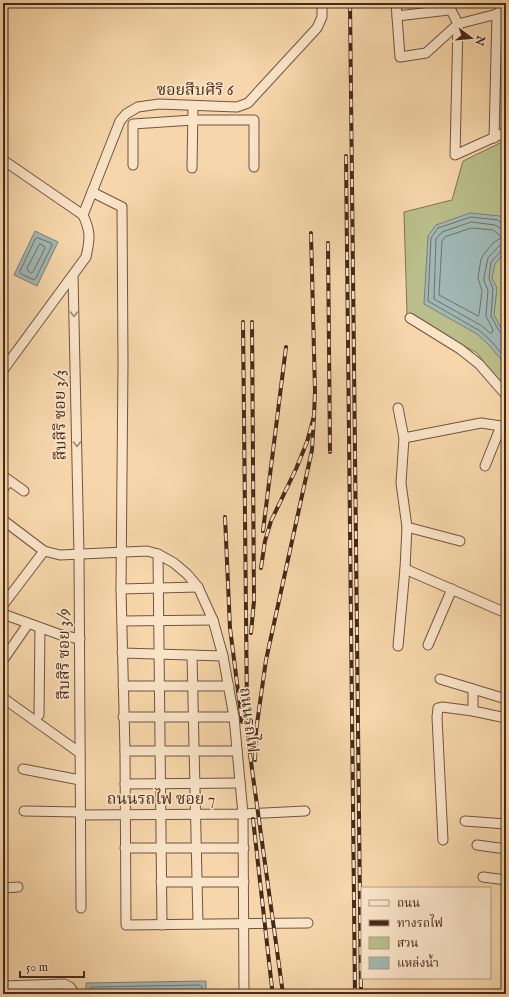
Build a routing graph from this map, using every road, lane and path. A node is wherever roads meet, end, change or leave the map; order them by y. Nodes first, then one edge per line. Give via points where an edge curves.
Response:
1 (322, 3) edge
2 (396, 3) edge
3 (505, 3) edge
4 (497, 14) junction
5 (397, 16) junction
6 (458, 24) junction
7 (193, 106) junction
8 (193, 120) junction
9 (506, 132) edge
10 (494, 138) junction
11 (3, 160) edge
12 (133, 165) dead end
13 (254, 167) dead end
14 (192, 168) dead end
15 (92, 192) junction
16 (82, 215) junction
17 (73, 275) junction
18 (410, 318) dead end
19 (3, 370) edge
20 (506, 395) edge
21 (398, 408) dead end
22 (503, 427) edge
23 (404, 438) junction
24 (485, 466) dead end
25 (6, 479) edge
26 (3, 489) edge
27 (24, 491) dead end
28 (3, 520) edge
29 (408, 527) junction
30 (460, 540) dead end
31 (44, 551) junction
32 (122, 552) junction
33 (158, 554) junction
34 (79, 555) junction
35 (405, 569) junction
36 (198, 587) junction
37 (159, 588) junction
38 (121, 589) junction
39 (452, 589) junction
40 (3, 606) edge
41 (506, 613) edge
42 (3, 614) edge
43 (213, 620) junction
44 (122, 621) junction
45 (159, 621) junction
46 (28, 624) junction
47 (40, 628) junction
48 (80, 639) junction
49 (428, 645) dead end
50 (398, 646) dead end
51 (122, 653) junction
52 (160, 654) junction
53 (192, 655) junction
54 (223, 656) junction
55 (3, 660) edge
56 (440, 679) dead end
57 (123, 686) junction
58 (160, 686) junction
59 (193, 686) junction
60 (229, 686) junction
61 (473, 689) junction
62 (3, 698) edge
63 (506, 698) edge
64 (473, 711) junction
65 (39, 715) dead end
66 (160, 716) junction
67 (123, 717) junction
68 (194, 717) junction
69 (234, 717) junction
70 (506, 718) edge
71 (124, 751) junction
72 (161, 751) junction
73 (194, 751) junction
74 (237, 751) junction
75 (80, 753) junction
76 (23, 769) dead end
77 (80, 780) junction
78 (240, 783) junction
79 (125, 784) junction
80 (161, 784) junction
81 (195, 784) junction
82 (24, 811) dead end
83 (305, 811) dead end
84 (80, 814) junction
85 (161, 814) junction
86 (196, 814) junction
87 (243, 814) junction
88 (125, 815) junction
89 (465, 820) dead end
90 (506, 824) edge
91 (443, 840) dead end
92 (477, 845) dead end
93 (125, 848) junction
94 (161, 848) junction
95 (197, 848) junction
96 (244, 848) junction
97 (506, 849) edge
98 (483, 877) dead end
99 (506, 880) edge
100 (161, 882) junction
101 (198, 882) junction
102 (244, 882) junction
103 (18, 887) dead end
104 (3, 888) edge
105 (81, 908) dead end
106 (308, 923) dead end
107 (198, 924) junction
108 (244, 924) junction
109 (162, 925) junction
110 (3, 986) edge
111 (73, 994) edge
112 (244, 994) edge

1 - 7 street, ซอยสืบศิริ 6 via 322,17 317,28 248,103 238,107
2 - 5 street
3 - 4 street
4 - 6 street
4 - 10 street
5 - 6 street via 451,10
5 - 6 street via 400,57 426,54
6 - 10 street via 455,155
7 - 8 street
7 - 15 street, ซอยสืบศิริ 6 via 160,104 138,107 126,114 120,121
8 - 12 street via 133,124
8 - 13 street via 254,120
8 - 14 street
9 - 10 street
11 - 16 street
15 - 16 street, ซอยสืบศิริ 6
15 - 32 street via 122,207
16 - 17 street via 88,228 89,243 86,257
17 - 19 street
17 -> 34 street, สืบสิริ ซอย 3/3
18 - 20 street via 479,364
21 - 23 street
22 - 23 street via 480,423
22 - 24 street
23 - 29 street via 401,483
25 - 26 street
25 - 27 street
28 - 31 street
29 - 30 street
29 - 35 street
31 - 34 street, ถนนรถไฟ via 60,556
31 - 40 street
32 - 33 street, ถนนรถไฟ via 147,551
32 - 34 street, ถนนรถไฟ
32 - 38 street
33 - 36 street, ถนนรถไฟ via 174,563
33 - 37 street
34 - 48 street, สืบสิริ ซอย 3/9
35 - 39 street
35 - 50 street
36 - 37 street
36 - 43 street, ถนนรถไฟ
37 - 38 street
37 - 45 street
38 - 44 street
39 - 41 street
39 - 49 street
42 - 46 street
43 - 45 street
43 - 54 street, ถนนรถไฟ
44 - 45 street
44 - 51 street
45 - 52 street
46 - 47 street
46 - 55 street
47 - 48 street
47 - 65 street
48 - 75 street, สืบสิริ ซอย 3/9
51 - 52 street
51 - 57 street
52 - 53 street
52 - 58 street
53 - 54 street
53 - 59 street
54 - 60 street, ถนนรถไฟ
56 - 61 street
57 - 58 street
57 - 67 street
58 - 59 street
58 - 66 street
59 - 60 street
59 - 68 street
60 - 69 street, ถนนรถไฟ
61 - 63 street
61 - 64 street
62 - 75 street
64 - 70 street
64 - 91 street via 442,707 438,708 437,712
66 - 67 street
66 - 68 street
66 - 72 street
67 - 71 street
68 - 69 street
68 - 73 street
69 - 74 street, ถนนรถไฟ
71 - 72 street
71 - 79 street
72 - 73 street
72 - 80 street
73 - 74 street
73 - 81 street
74 - 78 street, ถนนรถไฟ
75 - 77 street, สืบสิริ ซอย 3/9
76 - 77 street
77 - 84 street, สืบสิริ ซอย 3/9
78 - 81 street
78 - 87 street, ถนนรถไฟ
79 - 80 street
79 - 88 street
80 - 81 street
80 - 85 street
81 - 86 street
82 - 84 street, ถนนรถไฟ ซอย 7
83 - 87 street, ถนนรถไฟ ซอย 7
84 - 88 street, ถนนรถไฟ ซอย 7
84 - 105 street, สืบสิริ ซอย 3/9
85 - 86 street, ถนนรถไฟ ซอย 7
85 - 88 street, ถนนรถไฟ ซอย 7
85 - 94 street
86 - 87 street, ถนนรถไฟ ซอย 7
86 - 95 street
87 - 96 street, ถนนรถไฟ
88 - 93 street
89 - 90 street
92 - 97 street
93 - 94 street
93 - 109 street via 126,925
94 - 95 street
94 - 100 street
95 - 96 street
95 - 101 street
96 - 102 street, ถนนรถไฟ
98 - 99 street
100 - 101 street
100 - 109 street
101 - 102 street
101 - 107 street
102 - 108 street, ถนนรถไฟ
103 - 104 street
106 - 108 street
107 - 108 street
107 - 109 street
108 - 112 street, ถนนรถไฟ
110 - 111 street via 64,984 69,986

